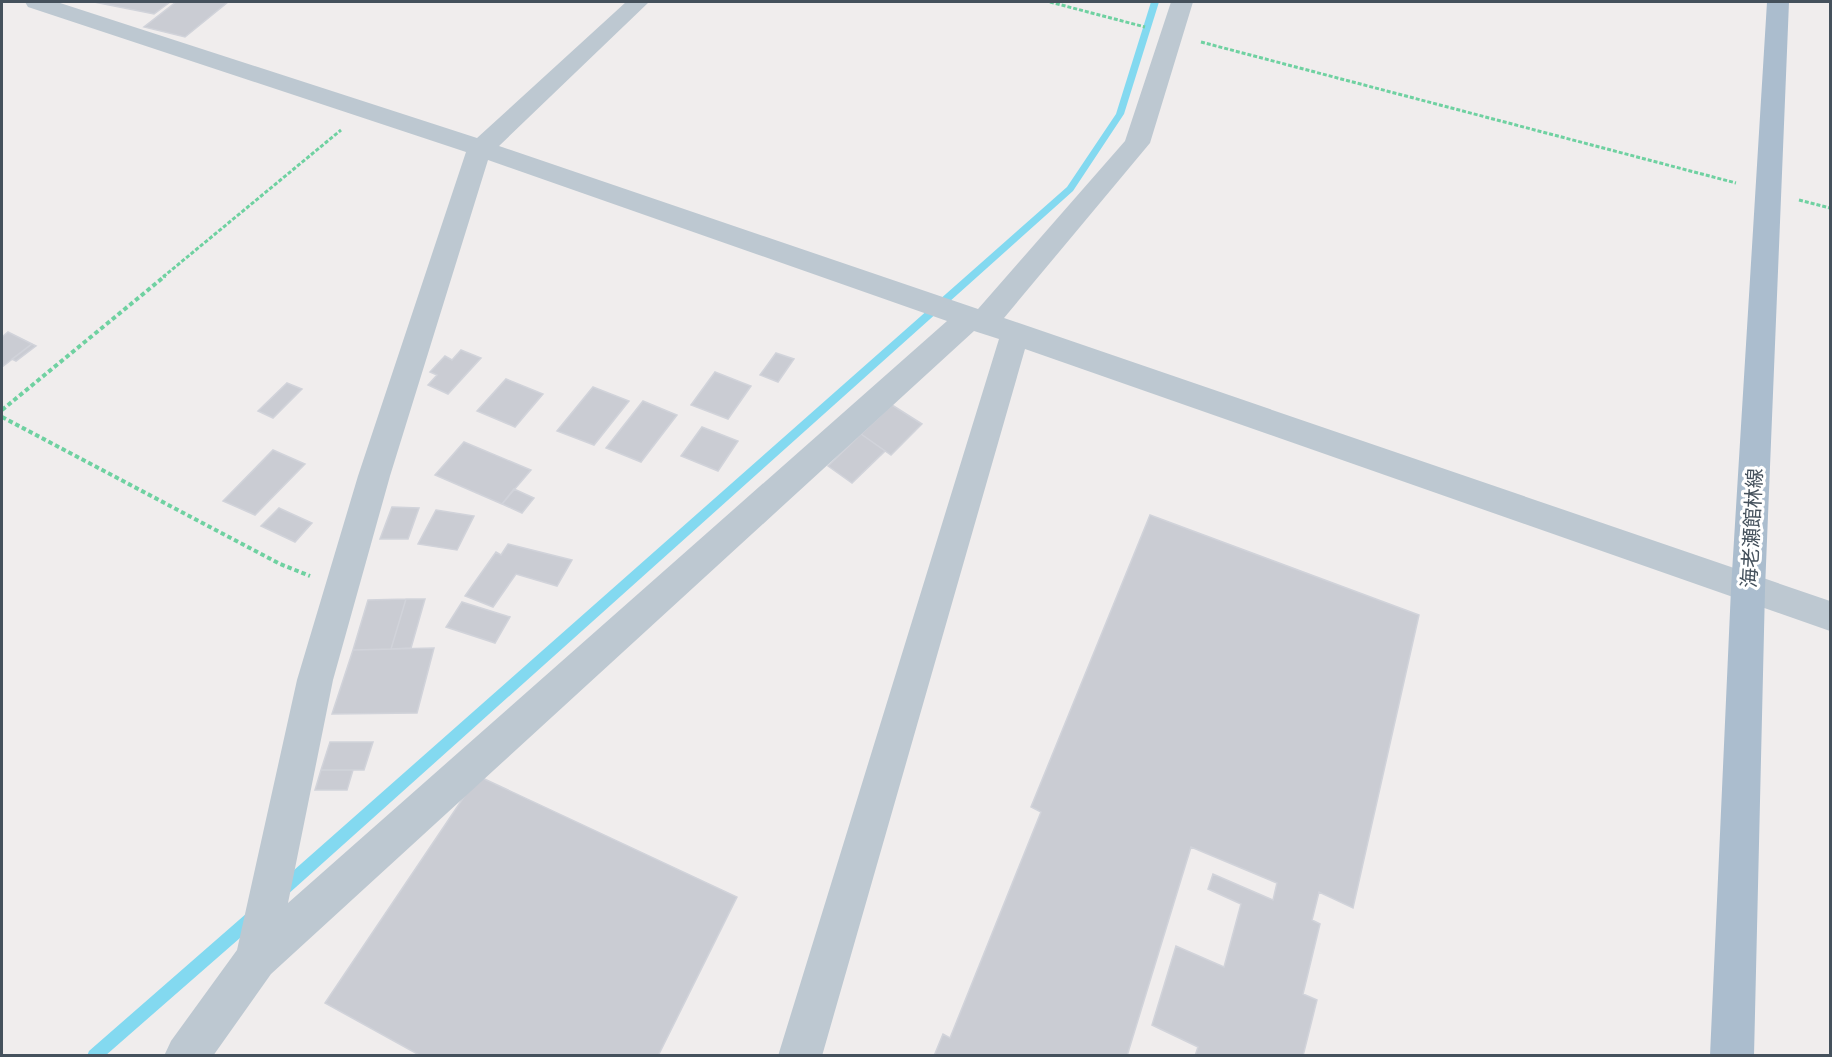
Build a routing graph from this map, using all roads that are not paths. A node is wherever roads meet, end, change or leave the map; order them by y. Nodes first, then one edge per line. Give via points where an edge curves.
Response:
1 (36, 2) edge
2 (638, 2) edge
3 (1182, 2) edge
4 (1778, 2) edge
5 (479, 150) junction
6 (989, 325) junction
7 (1748, 589) junction
8 (1830, 616) edge
9 (256, 959) junction
10 (186, 1056) edge
11 (800, 1056) edge
12 (1732, 1056) edge

1 - 5 street
2 - 5 street
3 - 6 street via 1137,143
4 - 7 main road, 海老瀬館林線
5 - 6 street
5 - 9 street via 374,476 315,680
6 - 7 street
6 - 9 street
6 - 11 street
7 - 8 street
7 - 12 main road, 海老瀬館林線
9 - 10 street

